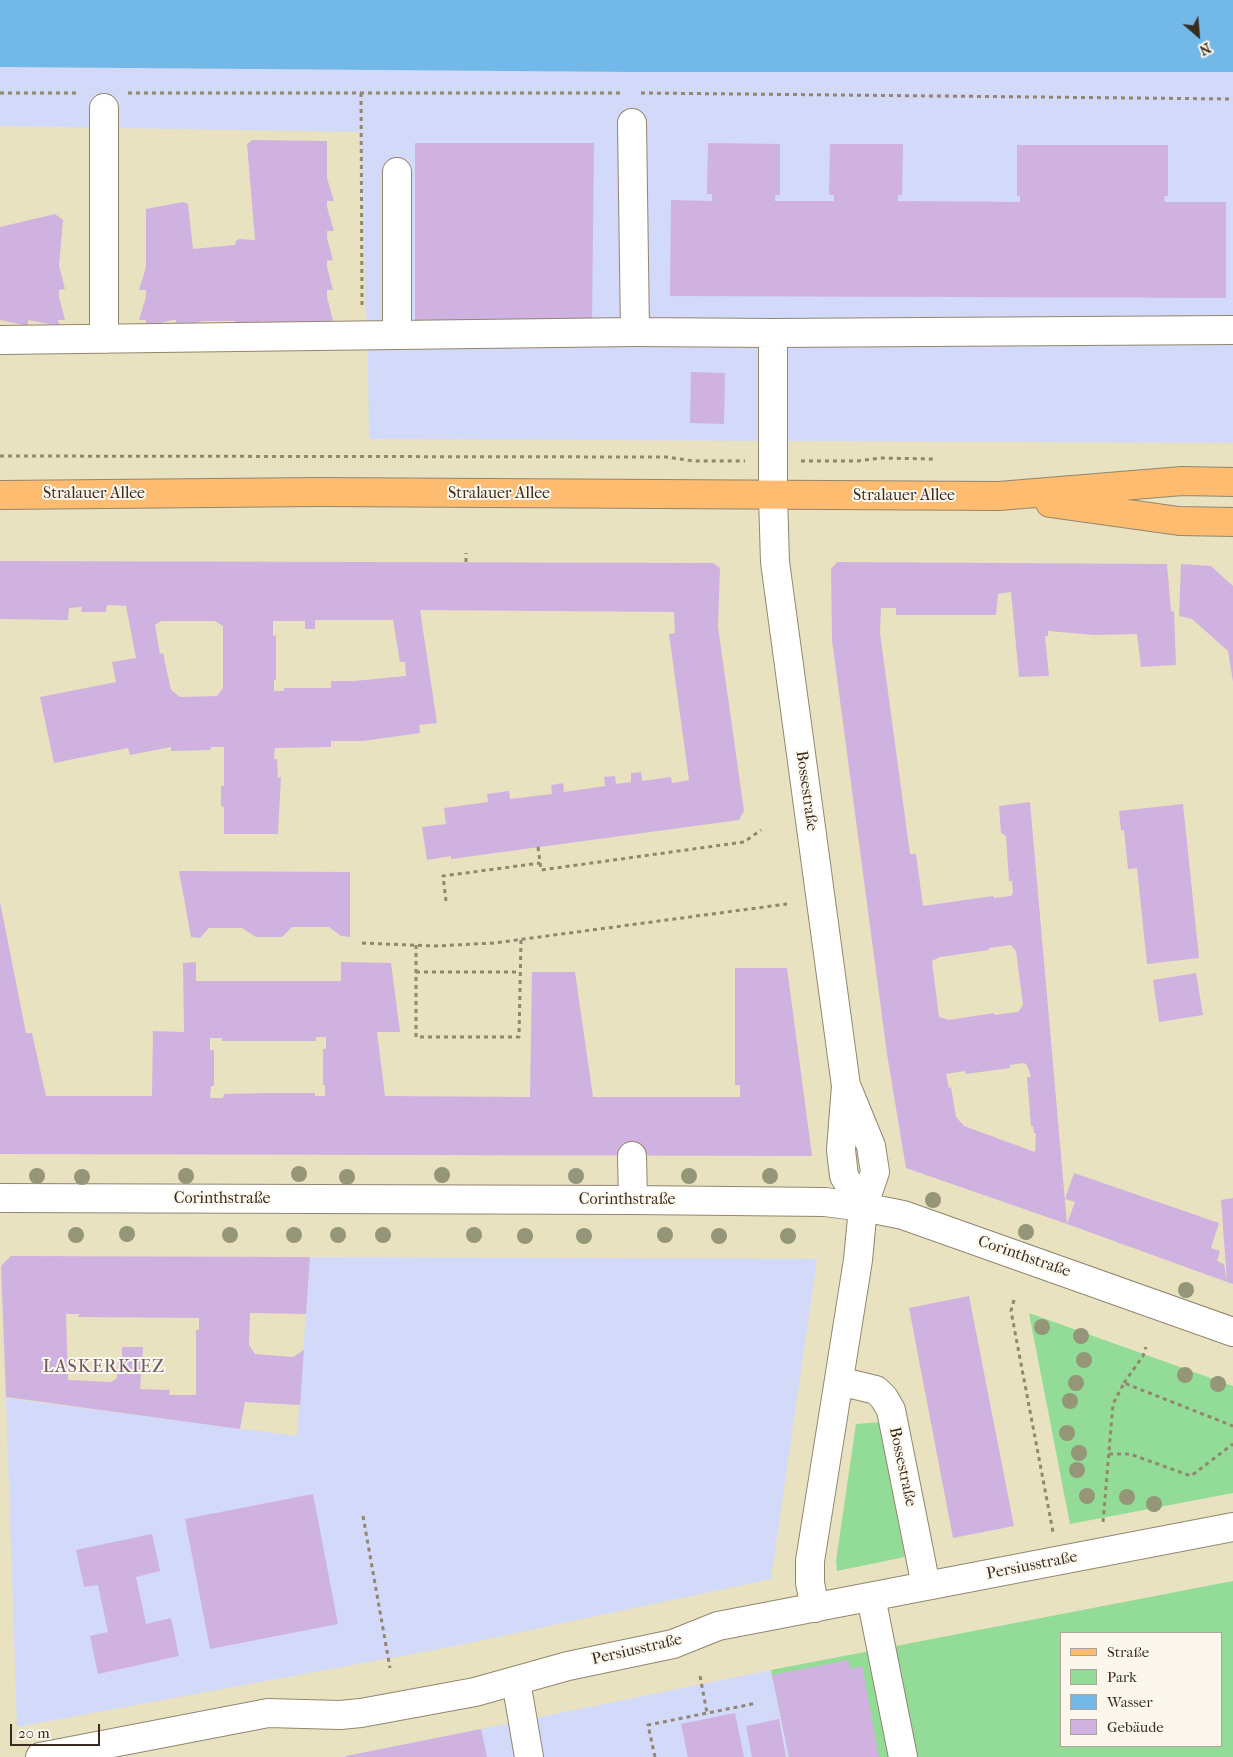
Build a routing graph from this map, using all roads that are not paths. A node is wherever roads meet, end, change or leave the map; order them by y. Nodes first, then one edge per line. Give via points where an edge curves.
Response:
1 (105, 98) road end
2 (632, 123) dead end
3 (397, 172) dead end
4 (1233, 330) edge
5 (635, 332) junction
6 (773, 333) junction
7 (397, 335) junction
8 (104, 339) junction
9 (0, 340) edge
10 (1233, 482) edge
11 (0, 495) edge
12 (773, 496) junction
13 (999, 496) junction
14 (1233, 522) edge
15 (632, 1156) dead end
16 (0, 1198) edge
17 (633, 1200) junction
18 (862, 1207) junction
19 (1233, 1332) edge
20 (839, 1381) junction
21 (1233, 1527) edge
22 (926, 1586) junction
23 (871, 1596) junction
24 (815, 1608) junction
25 (516, 1681) junction
26 (40, 1757) edge
27 (529, 1757) edge
28 (903, 1757) edge

1 - 8 street
2 - 5 street
3 - 7 street
4 - 6 street
5 - 6 street
5 - 7 street
6 - 12 street, Bossestraße
7 - 8 street
8 - 9 street
10 - 13 main road, Stralauer Allee via 1182,481
11 - 12 main road, Stralauer Allee via 319,492
12 - 13 main road, Stralauer Allee
12 - 18 street, Bossestraße via 776,562 846,1086 871,1146 875,1172
13 - 14 main road, Stralauer Allee via 1179,521
15 - 17 street
16 - 17 street, Corinthstraße
17 - 18 street, Corinthstraße via 825,1202
18 - 19 street, Corinthstraße via 926,1223
18 - 20 street, Bossestraße via 859,1250
20 - 22 street, Bossestraße via 876,1390 890,1410
20 - 24 street, Bossestraße via 810,1569
21 - 22 street, Persiusstraße
22 - 23 street, Persiusstraße
23 - 24 street, Persiusstraße
23 - 28 street
24 - 25 street, Persiusstraße via 718,1626 673,1644 568,1666
25 - 26 street, Persiusstraße via 361,1713 268,1713
25 - 27 street

